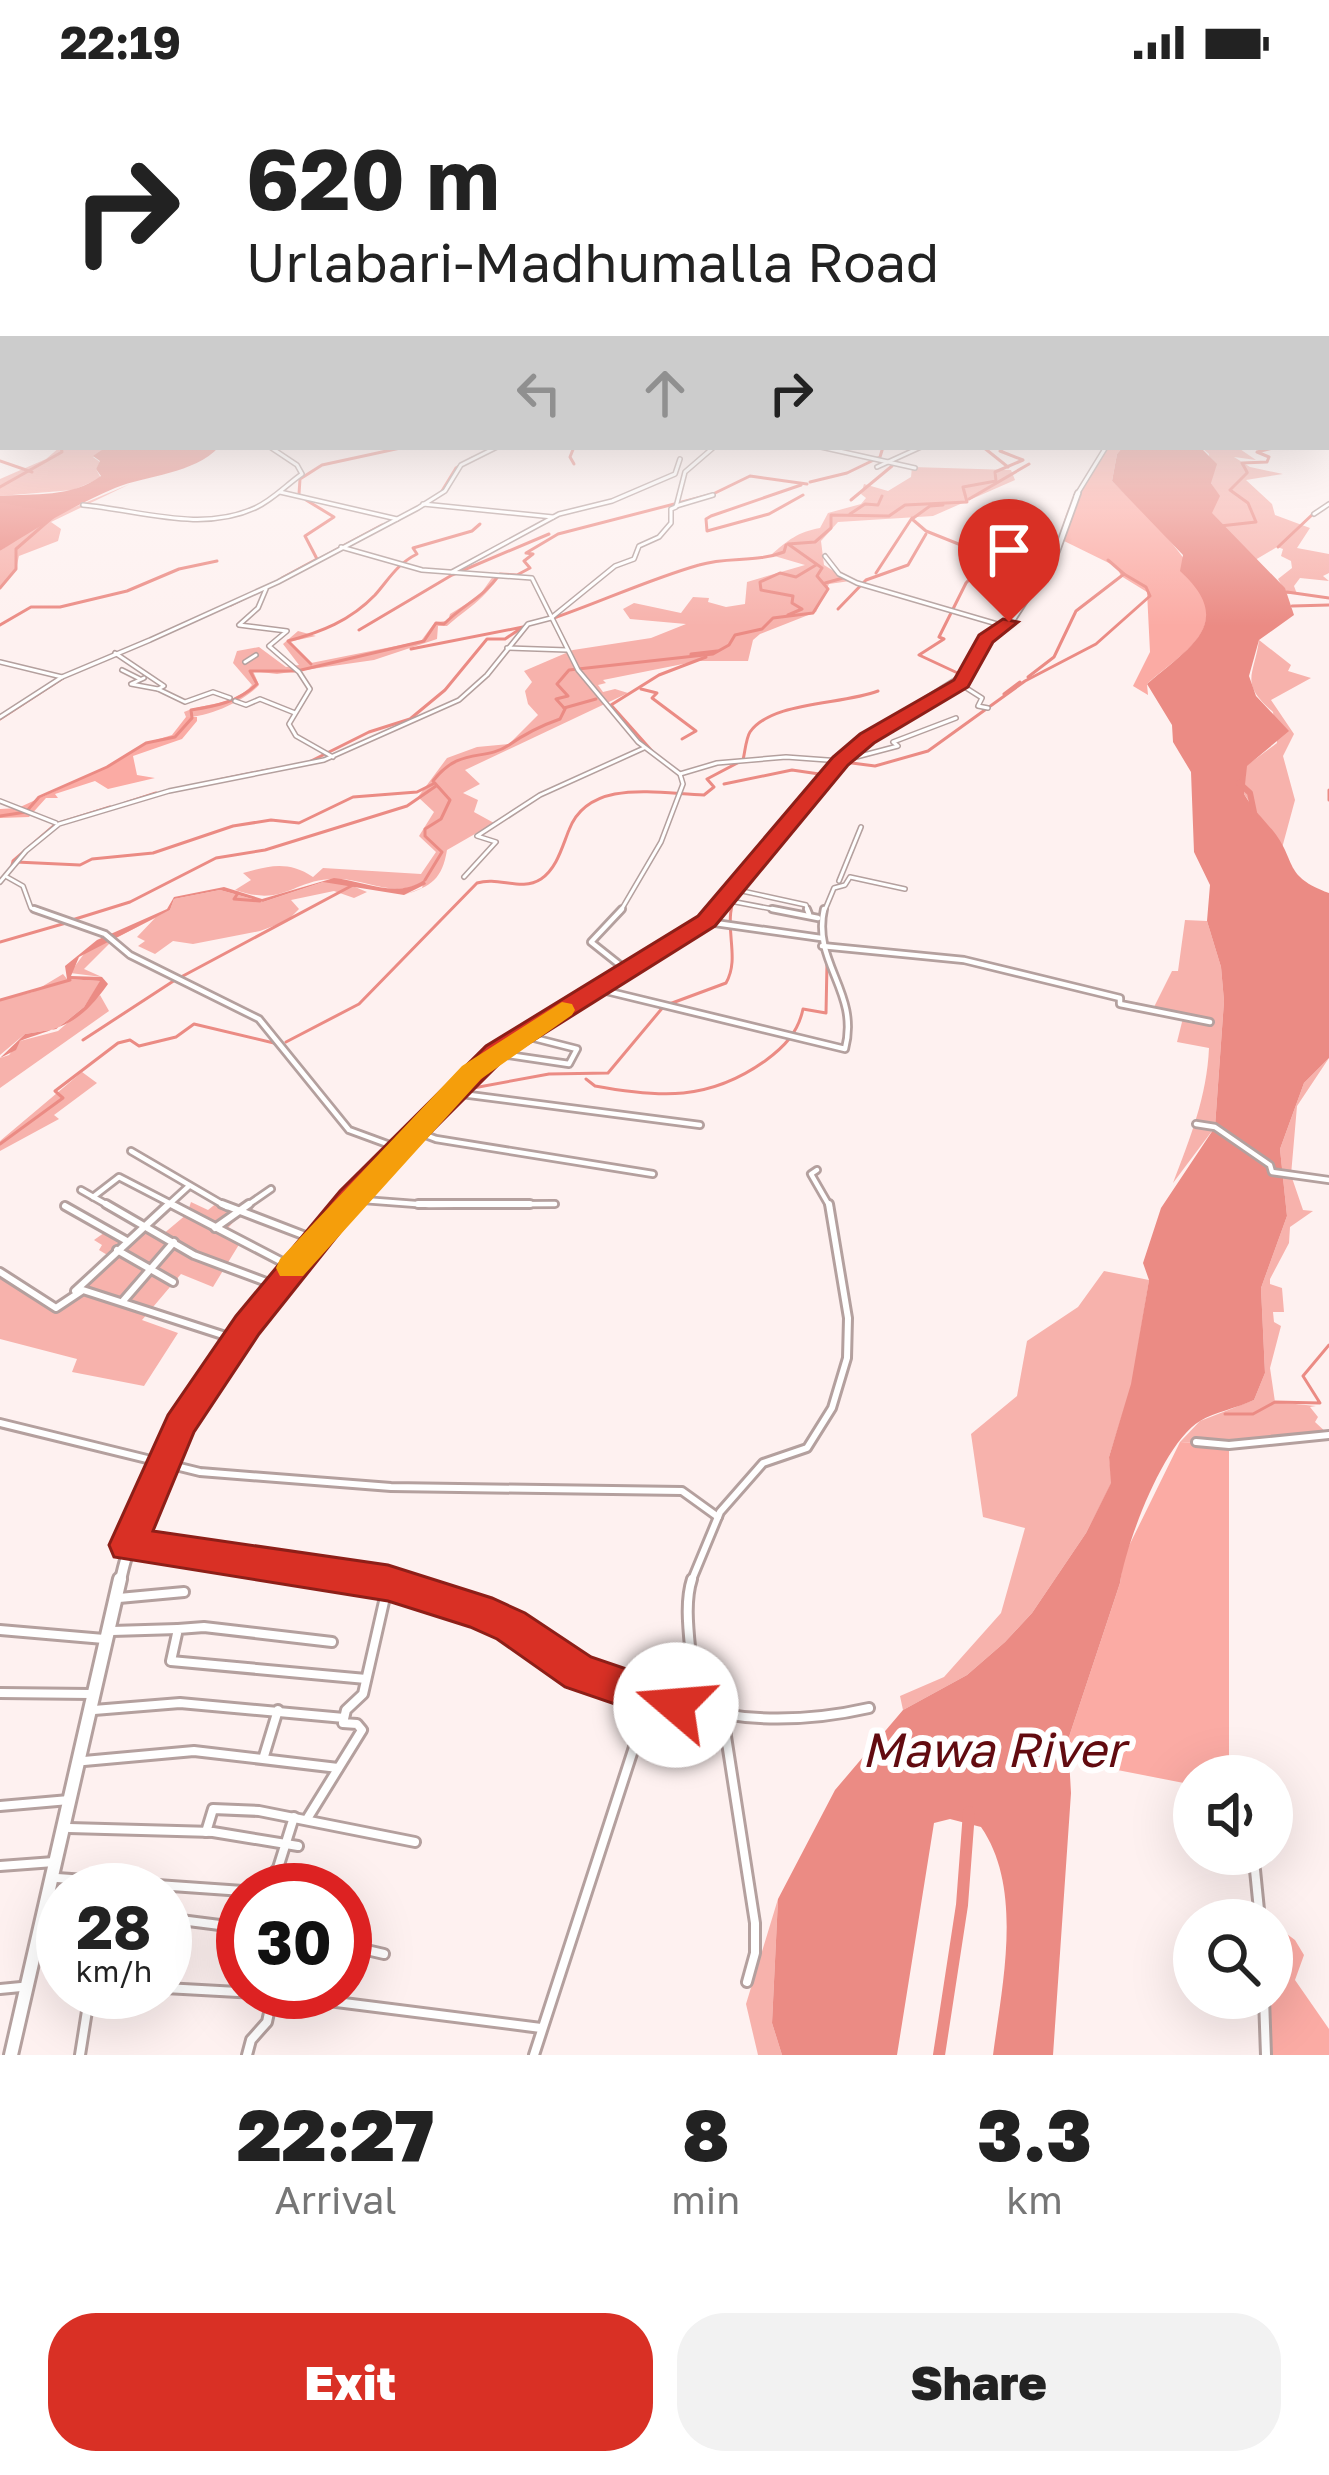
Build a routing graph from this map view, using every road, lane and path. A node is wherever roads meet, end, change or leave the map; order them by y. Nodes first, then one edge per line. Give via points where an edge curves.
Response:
1 (275, 450) edge
2 (491, 450) edge
3 (711, 450) edge
4 (832, 450) edge
5 (914, 450) edge
6 (1104, 450) edge
7 (680, 459) dead end
8 (886, 463) junction
9 (877, 467) dead end
10 (914, 468) dead end
11 (280, 492) junction
12 (713, 495) dead end
13 (1329, 504) edge
14 (83, 505) dead end
15 (423, 505) junction
16 (676, 506) junction
17 (1314, 514) dead end
18 (553, 517) junction
19 (397, 519) junction
20 (341, 547) junction
21 (825, 556) dead end
22 (452, 572) junction
23 (275, 583) junction
24 (551, 618) junction
25 (1004, 626) junction
26 (507, 648) junction
27 (568, 650) junction
28 (115, 653) junction
29 (257, 657) dead end
30 (245, 661) dead end
31 (0, 662) edge
32 (122, 670) dead end
33 (62, 677) junction
34 (142, 678) junction
35 (960, 684) junction
36 (158, 688) junction
37 (988, 708) dead end
38 (296, 713) junction
39 (0, 717) edge
40 (956, 718) dead end
41 (644, 748) junction
42 (333, 757) junction
43 (841, 761) junction
44 (680, 774) junction
45 (0, 801) edge
46 (59, 824) junction
47 (861, 826) dead end
48 (7, 877) junction
49 (464, 877) dead end
50 (0, 882) edge
51 (838, 884) junction
52 (733, 889) junction
53 (905, 889) dead end
54 (725, 900) junction
55 (810, 916) junction
56 (818, 918) junction
57 (706, 921) junction
58 (822, 942) junction
59 (626, 970) junction
60 (597, 987) junction
61 (1210, 1022) dead end
62 (522, 1035) junction
63 (496, 1052) junction
64 (454, 1093) junction
65 (1196, 1124) dead end
66 (700, 1125) dead end
67 (415, 1131) junction
68 (398, 1148) junction
69 (131, 1151) dead end
70 (817, 1170) dead end
71 (653, 1174) dead end
72 (1329, 1180) edge
73 (189, 1186) junction
74 (272, 1189) dead end
75 (81, 1190) dead end
76 (93, 1197) junction
77 (350, 1198) junction
78 (166, 1203) junction
79 (555, 1204) dead end
80 (65, 1206) dead end
81 (235, 1212) junction
82 (144, 1225) junction
83 (215, 1228) junction
84 (127, 1240) junction
85 (316, 1240) junction
86 (174, 1242) junction
87 (117, 1250) junction
88 (292, 1267) junction
89 (150, 1269) junction
90 (0, 1272) edge
91 (173, 1282) dead end
92 (277, 1286) junction
93 (75, 1291) junction
94 (123, 1302) junction
95 (238, 1340) junction
96 (0, 1423) edge
97 (1329, 1435) edge
98 (1196, 1442) dead end
99 (161, 1463) junction
100 (718, 1517) junction
101 (128, 1545) junction
102 (388, 1583) junction
103 (184, 1592) dead end
104 (113, 1598) junction
105 (178, 1629) junction
106 (0, 1630) edge
107 (105, 1635) junction
108 (332, 1642) dead end
109 (366, 1679) junction
110 (0, 1693) edge
111 (91, 1694) junction
112 (649, 1700) junction
113 (688, 1705) junction
114 (869, 1708) dead end
115 (278, 1710) junction
116 (89, 1711) junction
117 (723, 1717) junction
118 (344, 1718) junction
119 (264, 1756) junction
120 (78, 1761) junction
121 (338, 1768) junction
122 (68, 1800) junction
123 (0, 1806) edge
124 (294, 1817) junction
125 (308, 1819) junction
126 (63, 1828) junction
127 (206, 1832) junction
128 (416, 1842) dead end
129 (293, 1845) junction
130 (54, 1862) joint
131 (281, 1863) edge
132 (0, 1865) edge
133 (36, 1946) edge
134 (372, 1951) edge
135 (384, 1954) dead end
136 (747, 1982) dead end
137 (27, 1986) junction
138 (0, 1989) edge
139 (372, 2006) edge
140 (86, 2019) edge
141 (268, 2019) edge
142 (1265, 2019) edge
143 (541, 2028) junction
144 (11, 2055) edge
145 (80, 2055) edge
146 (247, 2055) edge
147 (534, 2055) edge
148 (1266, 2055) edge

1 - 11 street via 302,472
2 - 15 street via 461,465 445,491
3 - 16 street via 685,472
4 - 8 street
5 - 8 street
6 - 25 main road via 1074,499 1057,551
7 - 18 street via 675,474
8 - 9 street
8 - 10 street
11 - 14 street via 241,514 193,521
11 - 19 street
12 - 16 street
13 - 17 street
15 - 18 street
15 - 19 street
16 - 24 street via 666,529 639,546 634,560
18 - 22 street
19 - 20 street
20 - 22 street
20 - 23 street
21 - 25 street via 857,583
22 - 24 street via 532,578
23 - 28 street
23 - 38 street via 238,625 287,631 269,646 310,688
24 - 26 street via 528,624
24 - 27 street
25 - 35 main road via 986,639
26 - 27 street
26 - 42 street via 459,700
27 - 41 street
28 - 33 street
28 - 34 street
29 - 30 street
31 - 33 street
32 - 34 street
33 - 39 street
34 - 36 street via 164,686
34 - 36 street via 131,684
35 - 37 street
35 - 43 main road
36 - 38 street via 186,702 213,692
38 - 42 street via 289,724 296,736
40 - 43 street
41 - 44 street
41 - 49 street via 540,795 477,836 496,842
42 - 46 street
43 - 44 street via 733,761
43 - 52 main road
44 - 59 street via 662,842 615,921 591,942
45 - 46 street
46 - 48 street via 13,862
47 - 51 street
48 - 50 street
48 - 68 street via 19,881 31,908 108,936 130,955 259,1019 350,1130
51 - 53 street via 857,877
51 - 56 street
52 - 54 main road
52 - 55 street via 807,906
54 - 55 street
54 - 57 main road
55 - 56 street
56 - 58 street
57 - 58 street
57 - 59 main road
58 - 60 street via 852,1015 845,1049
58 - 61 street via 964,960
59 - 60 main road
60 - 62 main road
62 - 63 main road
62 - 63 street via 577,1049 569,1064
63 - 64 main road
64 - 66 street
64 - 67 main road
65 - 72 street via 1215,1127 1272,1172
67 - 68 main road
67 - 71 street
68 - 77 main road
69 - 73 street
70 - 100 street via 811,1174 829,1204 848,1358 832,1408 807,1448 763,1463
73 - 78 street
73 - 81 street
74 - 81 street
75 - 76 street
76 - 78 street via 118,1177
76 - 82 street
77 - 79 street
77 - 85 main road
78 - 82 street
78 - 83 street
80 - 84 street
81 - 83 street
81 - 85 street
82 - 84 street
82 - 86 street
83 - 88 street
84 - 87 street
85 - 88 main road
86 - 89 street
86 - 92 street
87 - 89 street
87 - 93 street
88 - 92 main road
89 - 91 street
89 - 94 street
90 - 93 street via 56,1308
92 - 95 main road
93 - 94 street
94 - 95 street
95 - 99 main road
96 - 99 street
97 - 98 street
99 - 100 street via 331,1484 682,1491
99 - 101 main road
100 - 113 street via 688,1592 695,1690
101 - 102 street
101 - 104 main road
102 - 109 street
102 - 112 street via 478,1611 580,1673
103 - 104 street
104 - 107 main road
105 - 107 street
105 - 108 street
105 - 109 street via 171,1661
106 - 107 street
107 - 111 main road
109 - 118 street
110 - 111 street
111 - 116 main road
112 - 113 street
112 - 143 street
113 - 117 street
114 - 117 street
115 - 116 street via 180,1702
115 - 118 street
115 - 119 street
116 - 120 main road
117 - 136 street via 755,1924
118 - 121 street via 362,1730
119 - 120 street via 143,1752
119 - 121 street
120 - 122 main road
121 - 125 street
122 - 123 street
122 - 126 main road
124 - 125 street
124 - 127 street via 213,1810
124 - 129 street
125 - 128 street
126 - 127 street
126 - 130 main road
127 - 129 street
129 - 131 street
130 - 132 street
133 - 137 main road
134 - 135 street
137 - 138 street
137 - 144 main road
139 - 143 street
140 - 145 street
141 - 146 street
142 - 148 street
143 - 147 street

